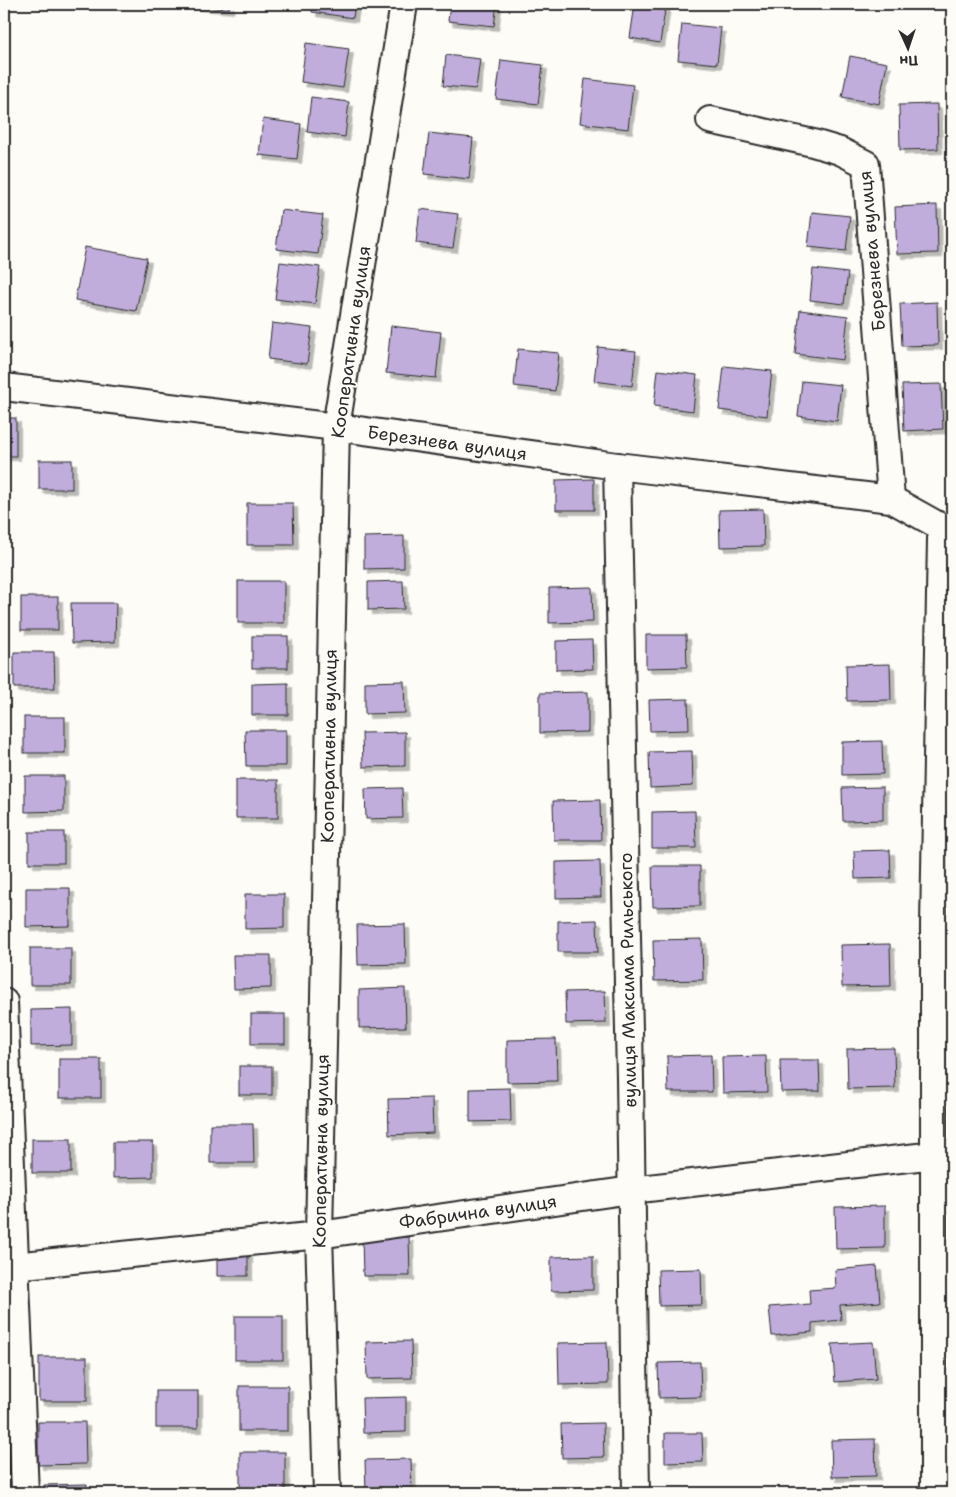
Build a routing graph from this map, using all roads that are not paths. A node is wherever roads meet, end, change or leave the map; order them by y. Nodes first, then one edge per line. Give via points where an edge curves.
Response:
1 (404, 4) edge
2 (710, 120) dead end
3 (4, 387) edge
4 (336, 427) junction
5 (617, 466) junction
6 (891, 499) junction
7 (948, 529) edge
8 (4, 1002) edge
9 (943, 1154) edge
10 (631, 1190) junction
11 (319, 1235) junction
12 (10, 1267) edge
13 (25, 1493) edge
14 (326, 1493) edge
15 (636, 1493) edge
16 (934, 1493) edge

1 - 4 street, Кооперативна вулиця
2 - 6 street, Березнева вулиця via 813,143 840,151 866,164
3 - 4 street, Березнева вулиця
4 - 5 street, Березнева вулиця
4 - 11 street, Кооперативна вулиця
5 - 6 street, Березнева вулиця
5 - 10 street, вулиця Максима Рильського
6 - 7 street, Березнева вулиця
7 - 9 street via 941,539 934,924
8 - 12 street
9 - 10 street, Фабрична вулиця
9 - 16 street
10 - 11 street, Фабрична вулиця
10 - 15 street, вулиця Максима Рильського
11 - 12 street, Фабрична вулиця
11 - 14 street, Кооперативна вулиця
12 - 13 street

